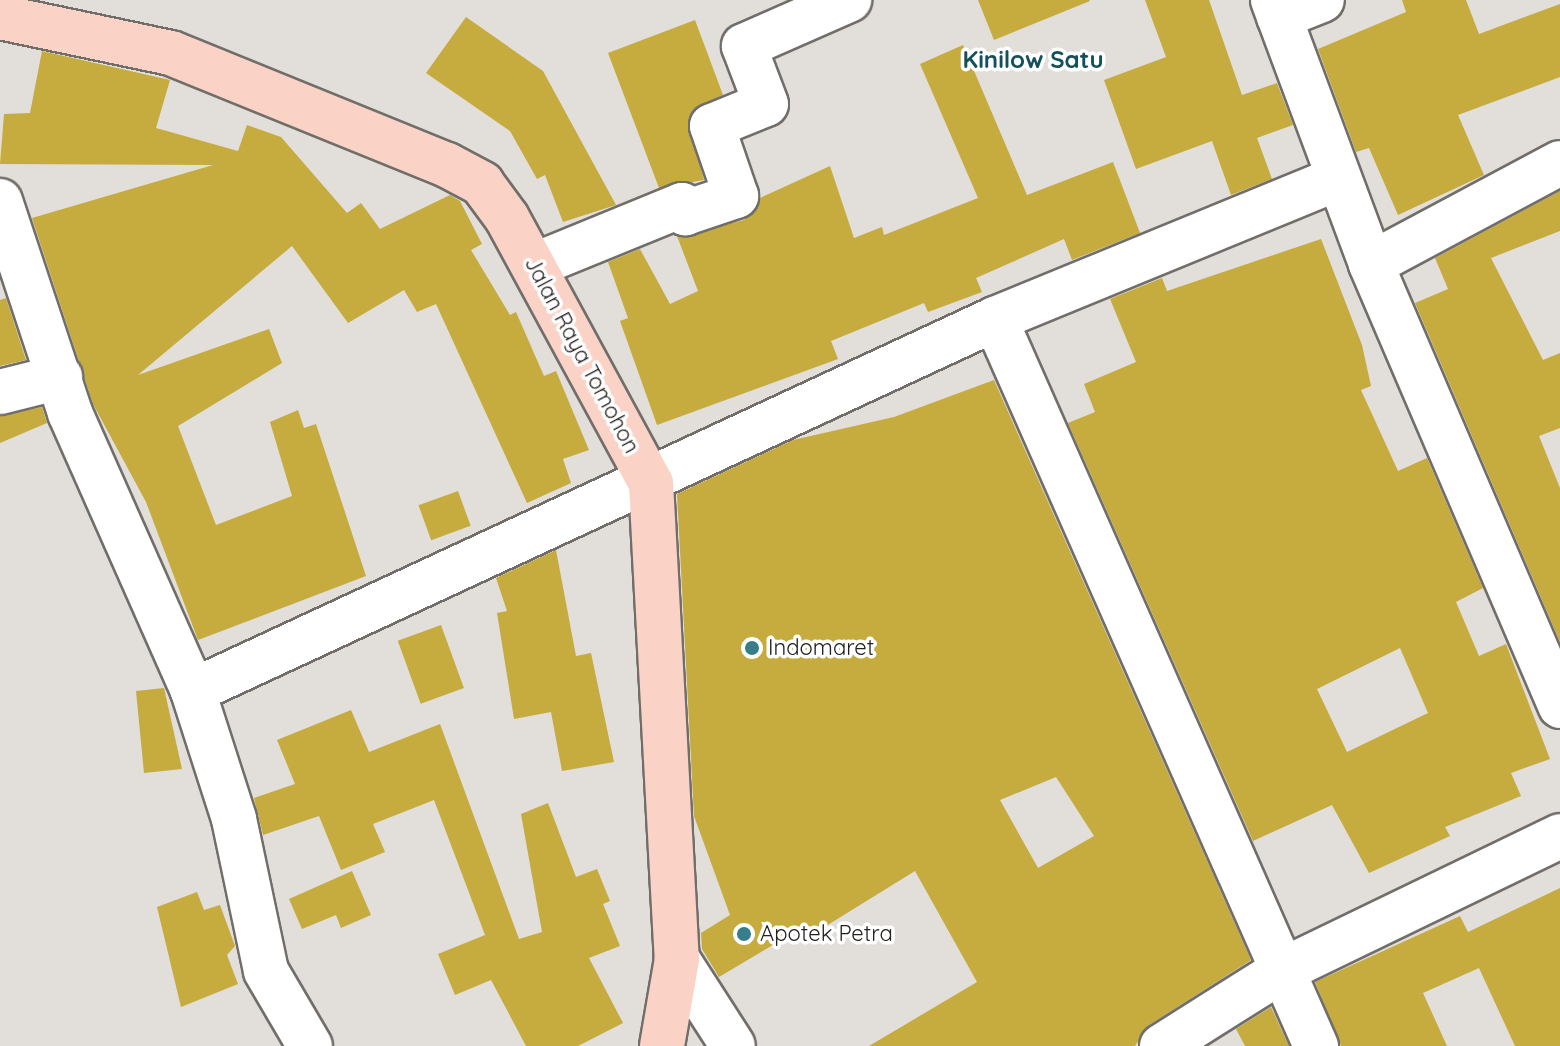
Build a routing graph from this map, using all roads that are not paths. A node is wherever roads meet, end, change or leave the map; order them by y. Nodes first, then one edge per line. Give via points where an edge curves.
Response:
1 (849, 0) edge
2 (1322, 0) edge
3 (1276, 8) edge
4 (0, 17) edge
5 (1560, 163) edge
6 (1337, 179) junction
7 (0, 201) edge
8 (1371, 264) junction
9 (535, 265) junction
10 (995, 319) junction
11 (60, 377) junction
12 (0, 392) edge
13 (651, 483) junction
14 (193, 691) junction
15 (1560, 706) edge
16 (1560, 836) edge
17 (677, 959) junction
18 (1281, 971) junction
19 (310, 1046) edge
20 (662, 1046) edge
21 (733, 1046) edge
22 (1162, 1046) edge
23 (1316, 1046) edge

1 - 9 street via 744,46 766,104 712,126 736,196 685,213 682,205
2 - 3 street
3 - 6 street
4 - 9 highway, Jalan Raya Tomohon via 171,53 447,165 482,184
5 - 8 street
6 - 8 street
6 - 10 street
7 - 11 street
8 - 15 street
9 - 13 highway, Jalan Raya Tomohon
10 - 13 street
10 - 18 street
11 - 12 street
11 - 14 street
13 - 14 street
13 - 17 highway, Jalan Raya Tomohon
14 - 19 street via 234,819 266,971
16 - 18 street
17 - 20 highway, Jalan Raya Tomohon
17 - 21 street
18 - 22 street
18 - 23 street

